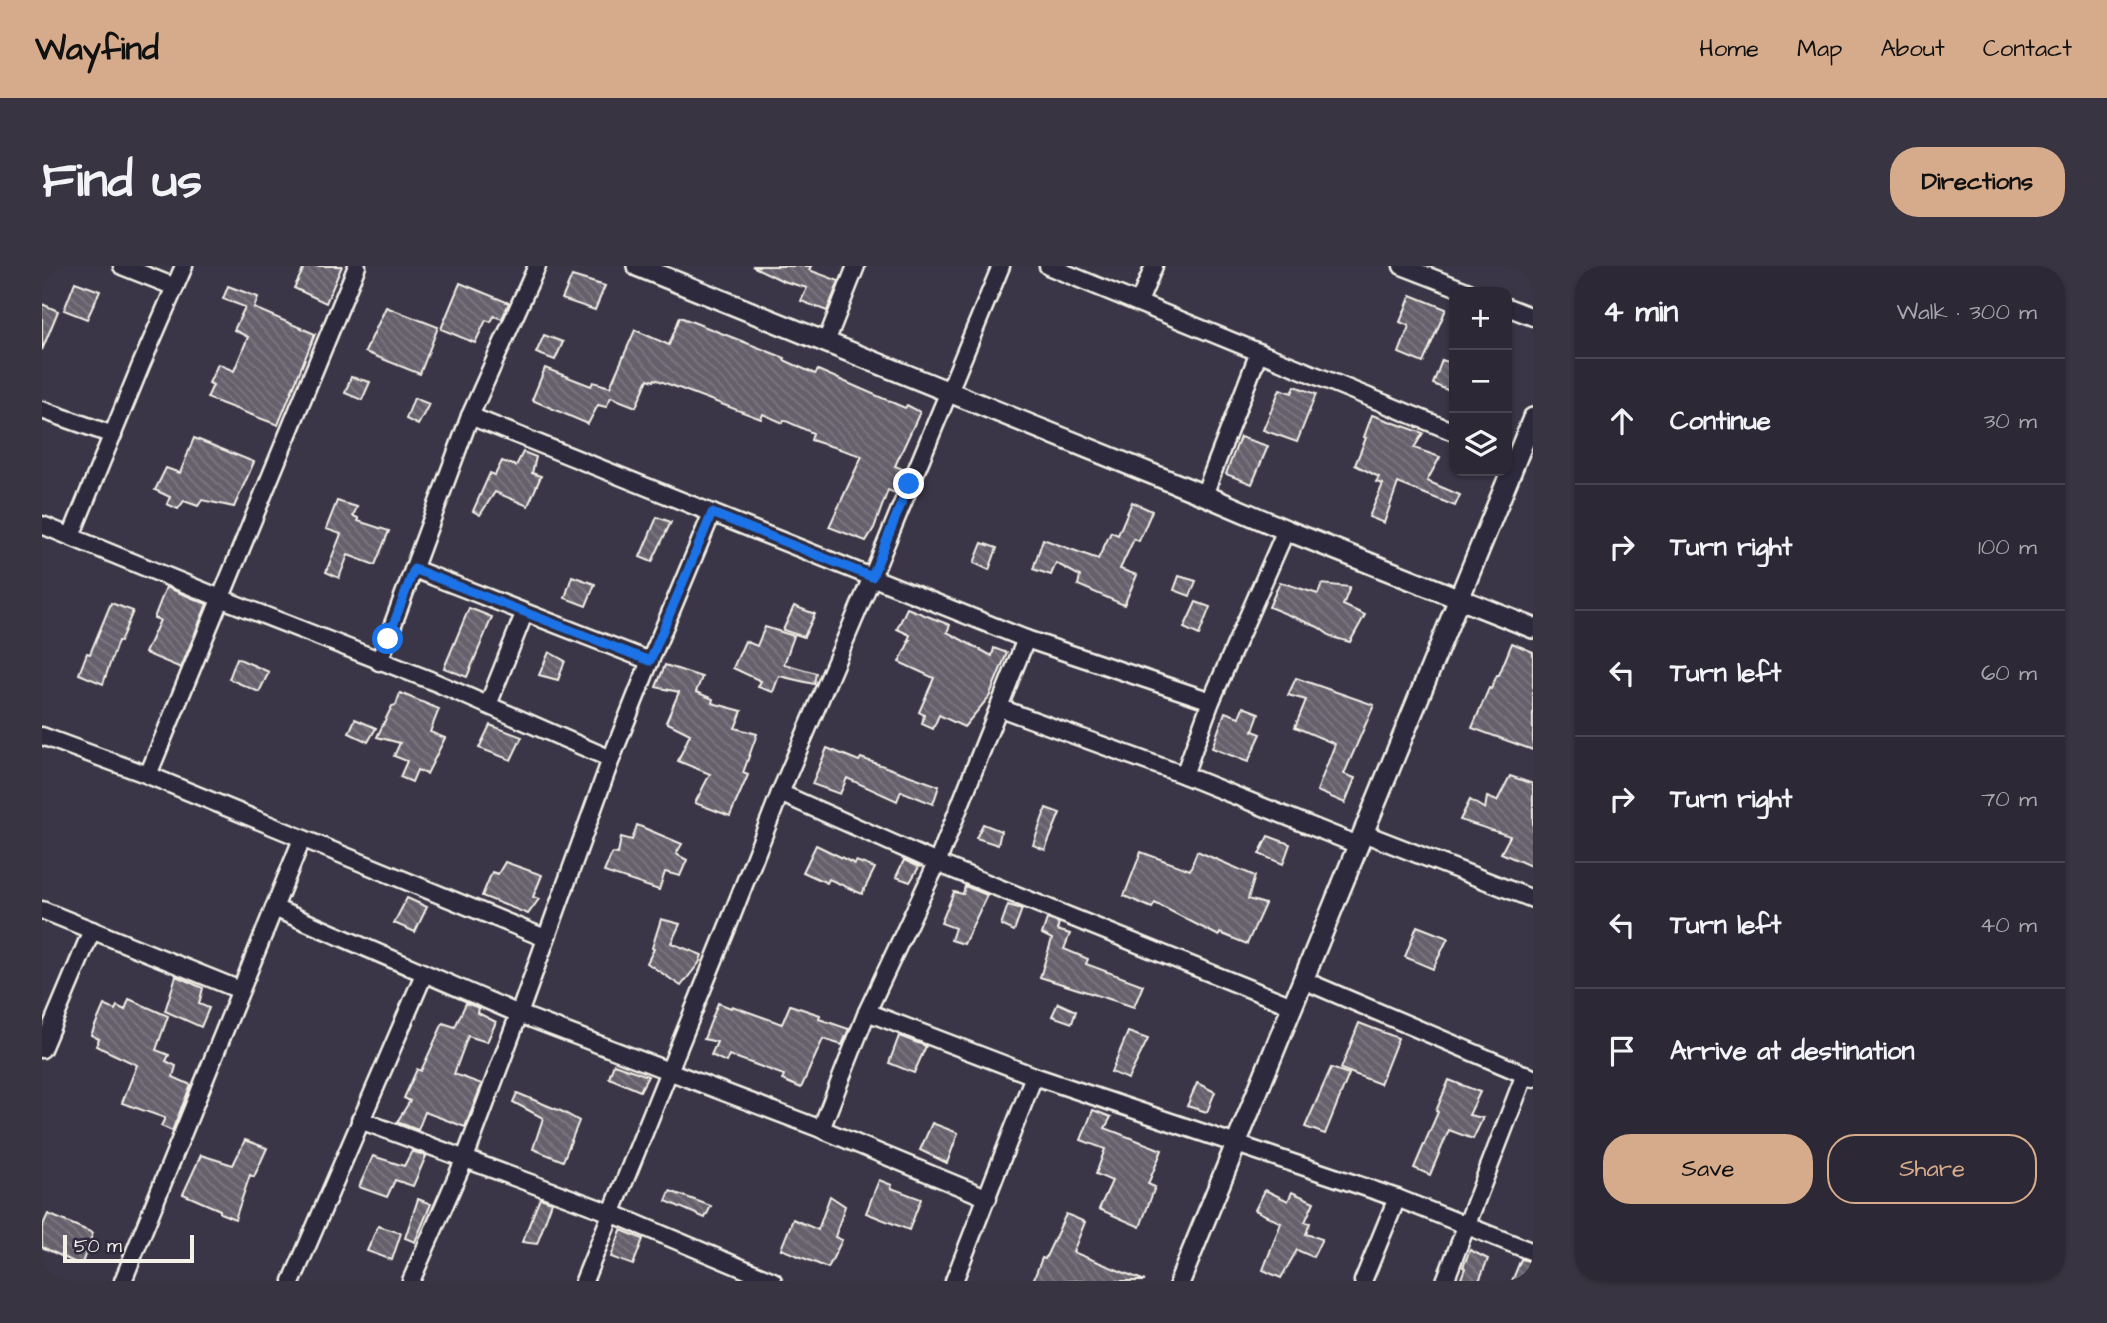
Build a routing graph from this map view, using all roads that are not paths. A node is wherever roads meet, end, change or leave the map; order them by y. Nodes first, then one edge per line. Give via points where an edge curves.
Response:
1 (122, 266) edge
2 (184, 266) edge
3 (357, 266) edge
4 (537, 266) edge
5 (637, 266) edge
6 (856, 266) edge
7 (1001, 266) edge
8 (1048, 266) edge
9 (1154, 266) edge
10 (1402, 266) edge
11 (175, 287) junction
12 (1456, 287) edge
13 (1139, 302) junction
14 (1512, 309) edge
15 (1533, 317) edge
16 (826, 342) junction
17 (1259, 352) junction
18 (947, 391) junction
19 (42, 410) edge
20 (471, 416) junction
21 (1532, 425) edge
22 (1449, 430) edge
23 (113, 435) junction
24 (1512, 456) edge
25 (1505, 476) edge
26 (1204, 495) junction
27 (712, 513) junction
28 (42, 525) edge
29 (1286, 530) junction
30 (71, 536) junction
31 (414, 569) junction
32 (872, 577) junction
33 (220, 598) junction
34 (1459, 598) junction
35 (524, 614) junction
36 (1533, 628) edge
37 (1026, 639) junction
38 (650, 661) junction
39 (379, 662) junction
40 (1211, 701) junction
41 (488, 705) junction
42 (1000, 708) junction
43 (42, 736) edge
44 (611, 758) junction
45 (148, 775) junction
46 (1184, 775) junction
47 (779, 793) junction
48 (302, 839) junction
49 (1361, 839) junction
50 (937, 863) junction
51 (1533, 898) edge
52 (274, 908) junction
53 (42, 910) edge
54 (92, 930) junction
55 (545, 938) junction
56 (424, 974) junction
57 (1303, 980) junction
58 (240, 990) junction
59 (1292, 1006) junction
60 (867, 1012) junction
61 (519, 1014) junction
62 (42, 1049) edge
63 (668, 1072) junction
64 (1034, 1076) junction
65 (1529, 1076) edge
66 (360, 1120) junction
67 (821, 1129) junction
68 (1236, 1144) junction
69 (465, 1158) junction
70 (988, 1198) junction
71 (1397, 1198) junction
72 (611, 1213) junction
73 (1467, 1226) junction
74 (1533, 1252) edge
75 (767, 1280) edge
76 (123, 1281) edge
77 (292, 1281) edge
78 (411, 1281) edge
79 (584, 1281) edge
80 (954, 1281) edge
81 (1180, 1281) edge
82 (1363, 1281) edge
83 (1445, 1281) edge

1 - 11 street
2 - 11 street
3 - 33 street
4 - 20 street
5 - 16 street
6 - 16 street
7 - 18 street
8 - 13 street
9 - 13 street
10 - 12 street
11 - 23 street
13 - 17 street
14 - 15 street
16 - 18 street
17 - 22 street
17 - 26 street
18 - 26 street
18 - 32 street
19 - 23 street
20 - 27 street
20 - 31 street
21 - 24 street
23 - 30 street
25 - 34 street
26 - 29 street
27 - 32 street
27 - 38 street
28 - 30 street
29 - 34 street
29 - 40 street
30 - 33 street
31 - 35 street
31 - 39 street
32 - 37 street
32 - 47 street
33 - 39 street
33 - 45 street
34 - 36 street
34 - 49 street
35 - 38 street
35 - 41 street
37 - 40 street
37 - 42 street
38 - 44 street
39 - 41 street
40 - 46 street
41 - 44 street
42 - 46 street
42 - 50 street
43 - 45 street
44 - 55 street
45 - 48 street
46 - 49 street
47 - 50 street
47 - 63 street
48 - 52 street
48 - 55 street
49 - 51 street
49 - 57 street
50 - 59 street
50 - 60 street
52 - 56 street
52 - 58 street
53 - 54 street
54 - 58 street
54 - 62 street
55 - 61 street
56 - 61 street
56 - 66 street
57 - 59 street
57 - 65 street
58 - 76 street
59 - 68 street
60 - 64 street
60 - 67 street
61 - 63 street
61 - 69 street
63 - 67 street
63 - 72 street
64 - 68 street
64 - 70 street
65 - 73 street
66 - 69 street
66 - 77 street
67 - 70 street
68 - 71 street
68 - 81 street
69 - 72 street
69 - 78 street
70 - 80 street
71 - 73 street
71 - 82 street
72 - 75 street
72 - 79 street
73 - 74 street
73 - 83 street

